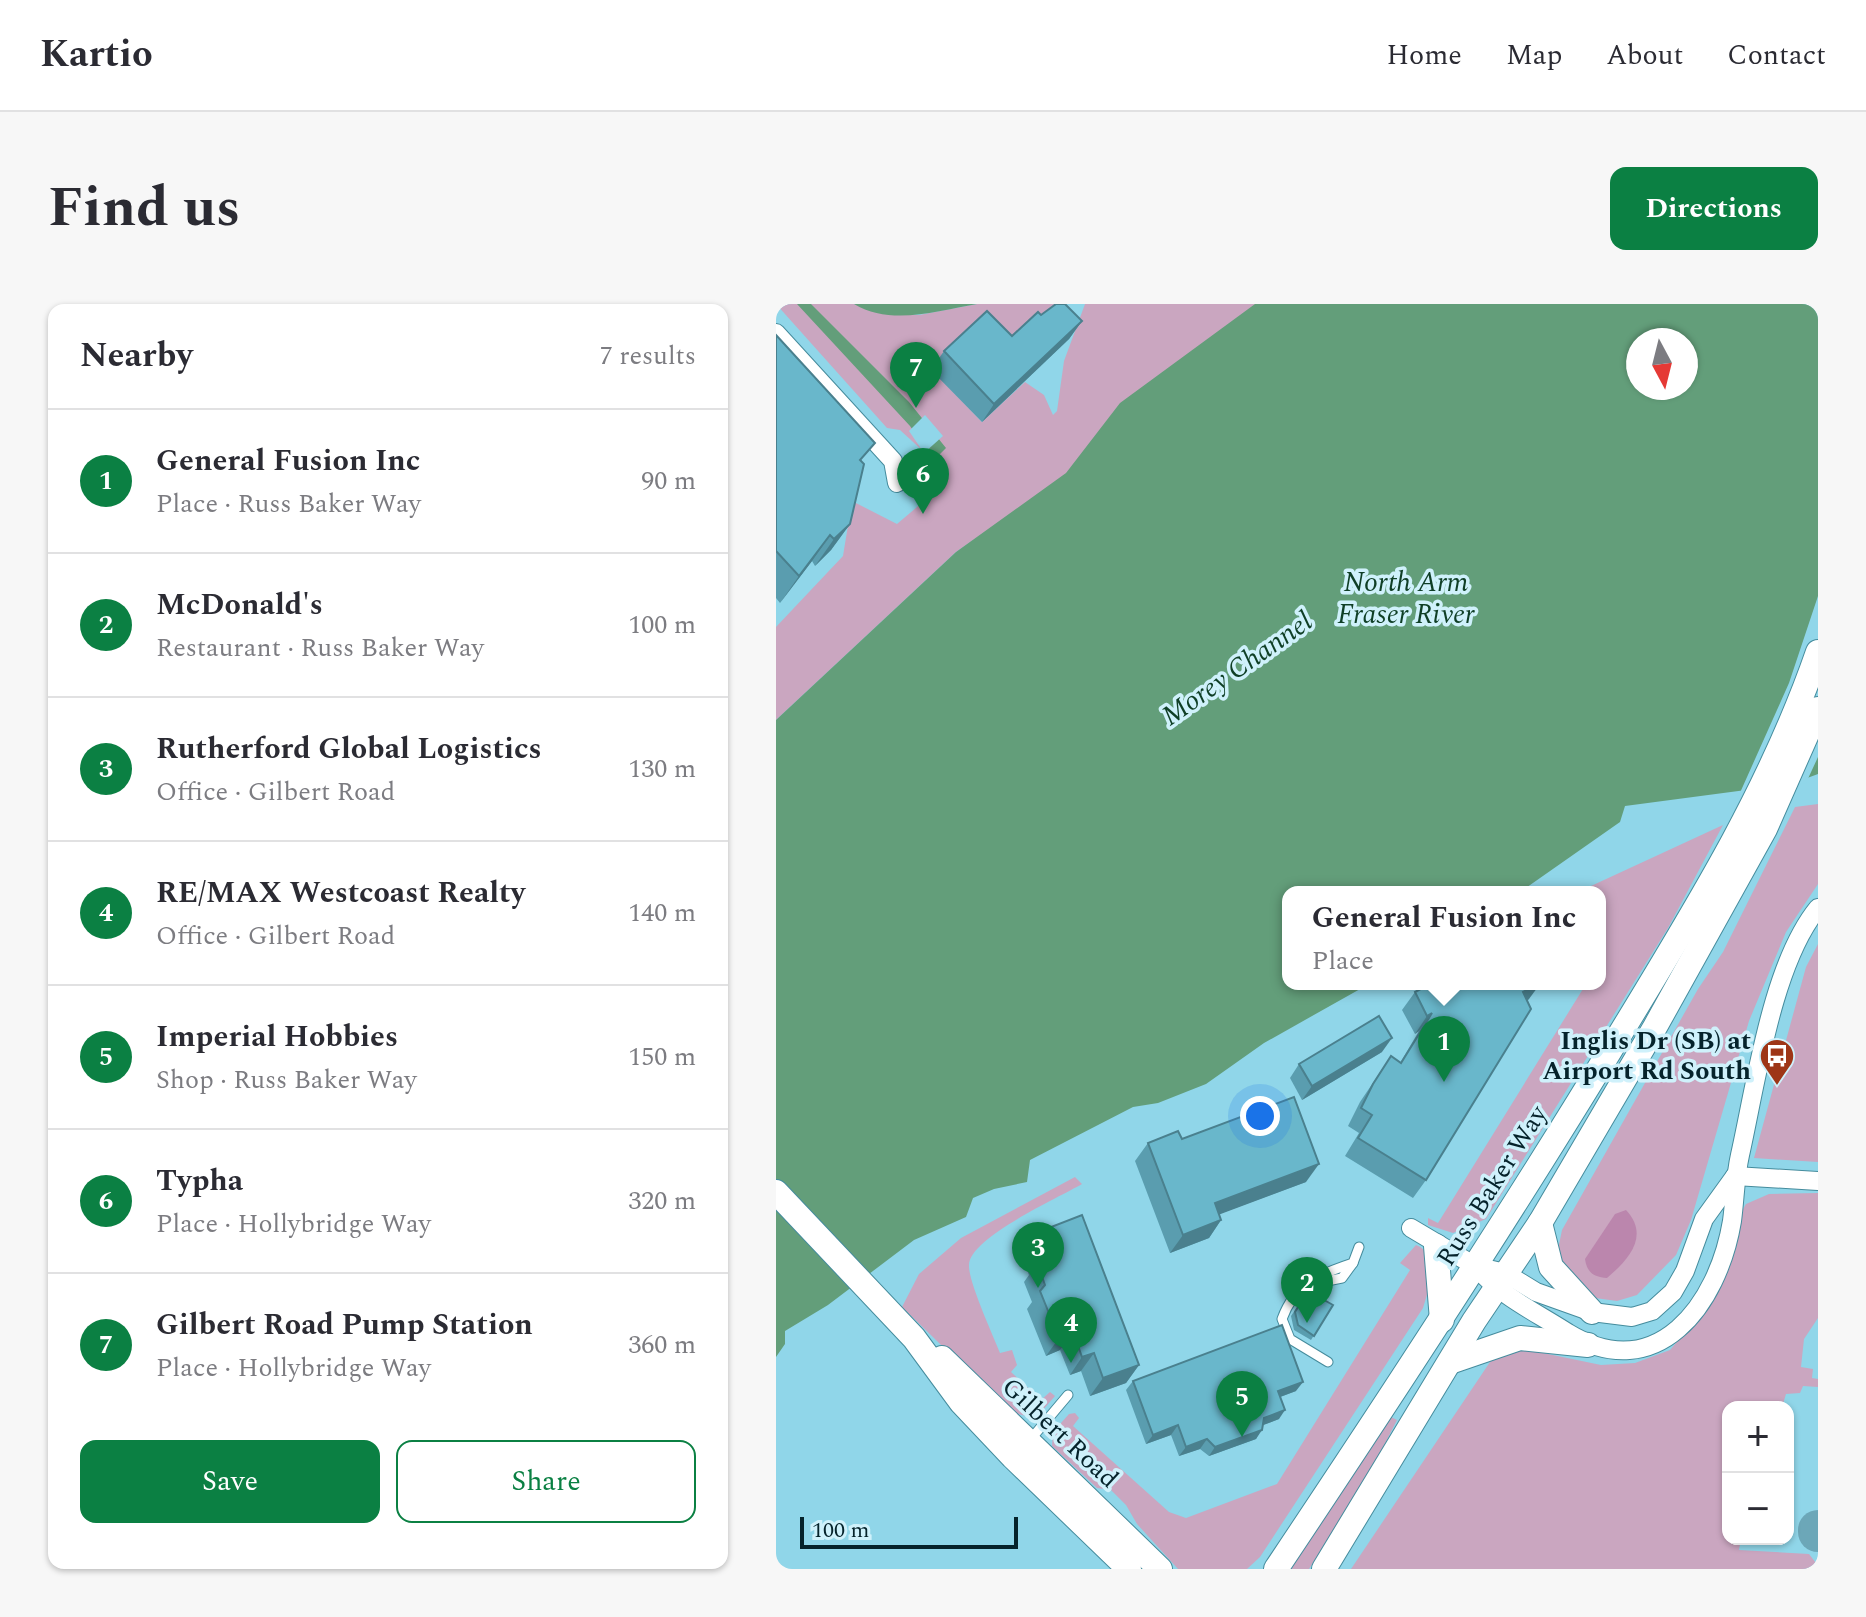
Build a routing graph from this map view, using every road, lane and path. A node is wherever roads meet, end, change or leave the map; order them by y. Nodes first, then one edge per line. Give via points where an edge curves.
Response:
1 (776, 333) edge
2 (897, 483) dead end
3 (1818, 652) edge
4 (1818, 709) edge
5 (1754, 828) junction
6 (1818, 908) edge
7 (1735, 1176) junction
8 (1818, 1181) edge
9 (776, 1192) edge
10 (1540, 1223) junction
11 (1411, 1228) dead end
12 (1436, 1246) junction
13 (1359, 1247) dead end
14 (1475, 1266) junction
15 (1500, 1281) junction
16 (1592, 1312) junction
17 (1442, 1320) junction
18 (911, 1336) junction
19 (1588, 1345) junction
20 (1453, 1361) junction
21 (1328, 1362) dead end
22 (1068, 1395) dead end
23 (1030, 1440) junction
24 (1123, 1565) edge
25 (1160, 1569) edge
26 (1276, 1569) edge
27 (1324, 1569) edge

1 - 2 street via 893,461
3 - 5 main road
4 - 5 main road
5 - 10 main road via 1687,972
5 - 14 main road, Russ Baker Way via 1693,916
6 - 7 street via 1800,936 1781,985
7 - 8 street
7 - 16 street via 1704,1219 1685,1271 1662,1304 1632,1317
7 - 19 street via 1731,1223 1716,1271 1682,1328 1661,1343 1637,1350
9 - 18 main road
10 - 15 main road
10 - 16 main road via 1551,1267
11 - 12 street
12 - 14 street
12 - 17 main road
13 - 21 lane via 1342,1278 1301,1286 1282,1319 1287,1336
14 - 15 street
14 - 17 main road, Russ Baker Way
15 - 16 street
15 - 19 street
15 - 20 main road
17 - 26 main road, Russ Baker Way
18 - 23 main road, Gilbert Road via 947,1361
18 - 24 main road, Gilbert Road via 971,1413
19 - 20 main road via 1520,1338
20 - 27 main road
22 - 23 lane
23 - 25 main road, Gilbert Road

